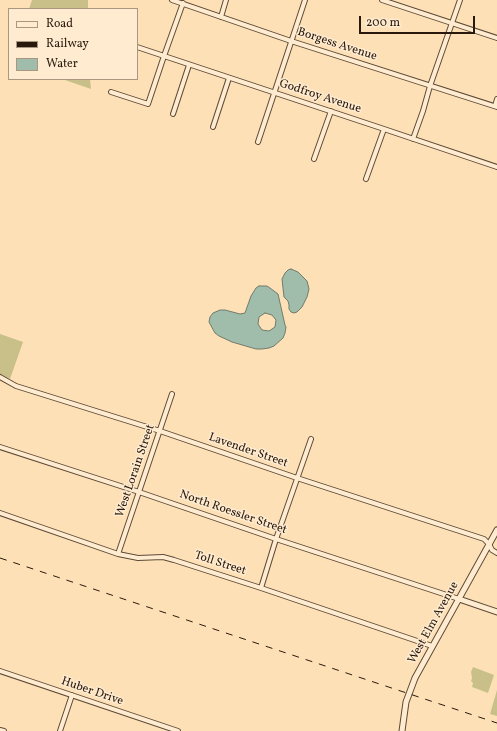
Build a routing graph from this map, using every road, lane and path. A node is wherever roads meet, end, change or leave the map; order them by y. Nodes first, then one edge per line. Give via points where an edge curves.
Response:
1 (172, 0) edge
2 (226, 0) edge
3 (305, 0) edge
4 (382, 0) edge
5 (460, 0) edge
6 (183, 3) junction
7 (221, 17) junction
8 (452, 23) junction
9 (497, 38) edge
10 (291, 40) junction
11 (138, 47) edge
12 (164, 56) junction
13 (189, 65) junction
14 (229, 78) junction
15 (430, 86) junction
16 (111, 92) dead end
17 (274, 93) junction
18 (497, 99) edge
19 (496, 107) edge
20 (331, 111) junction
21 (174, 114) dead end
22 (213, 127) dead end
23 (384, 129) junction
24 (413, 139) junction
25 (258, 142) dead end
26 (314, 159) dead end
27 (497, 167) edge
28 (366, 179) dead end
29 (0, 377) edge
30 (172, 394) dead end
31 (160, 431) junction
32 (311, 439) dead end
33 (0, 447) edge
34 (297, 478) junction
35 (139, 492) junction
36 (0, 513) edge
37 (497, 530) edge
38 (276, 539) junction
39 (489, 544) junction
40 (497, 553) edge
41 (118, 554) junction
42 (261, 588) junction
43 (459, 599) junction
44 (497, 612) edge
45 (432, 646) junction
46 (0, 671) edge
47 (72, 695) junction
48 (0, 730) edge
49 (4, 731) edge
50 (60, 731) edge
51 (178, 731) edge
52 (402, 731) edge

1 - 6 street, Borgess Avenue
2 - 7 street
3 - 10 street
4 - 8 street
5 - 8 street
6 - 7 street, Borgess Avenue
6 - 12 street
7 - 10 street, Borgess Avenue
8 - 9 street
8 - 15 street
10 - 15 street, Borgess Avenue
10 - 17 street
11 - 12 street, Godfroy Avenue
12 - 13 street, Godfroy Avenue
12 - 16 street via 148,104
13 - 14 street, Godfroy Avenue
13 - 21 street
14 - 17 street, Godfroy Avenue
14 - 22 street
15 - 19 street, Borgess Avenue
15 - 24 street
17 - 20 street, Godfroy Avenue
17 - 25 street
18 - 19 street
20 - 23 street, Godfroy Avenue
20 - 26 street
23 - 24 street, Godfroy Avenue
23 - 28 street
24 - 27 street, Godfroy Avenue
29 - 31 street, Lavender Street via 16,386
30 - 31 street, West Lorain Street
31 - 34 street, Lavender Street
31 - 35 street, West Lorain Street
32 - 34 street
33 - 35 street, North Roessler Street
34 - 38 street
34 - 39 street, Lavender Street via 484,539
35 - 38 street, North Roessler Street
35 - 41 street, West Lorain Street
36 - 41 street, Toll Street
37 - 39 street, West Elm Avenue
38 - 42 street
38 - 43 street, North Roessler Street
39 - 40 street
39 - 43 street, West Elm Avenue
41 - 42 street, Toll Street via 168,559
42 - 45 street, Toll Street
43 - 44 street
43 - 45 street, West Elm Avenue
45 - 52 street, West Elm Avenue via 414,678 406,702
46 - 47 street, Huber Drive
47 - 50 street
47 - 51 street, Huber Drive
48 - 49 street

